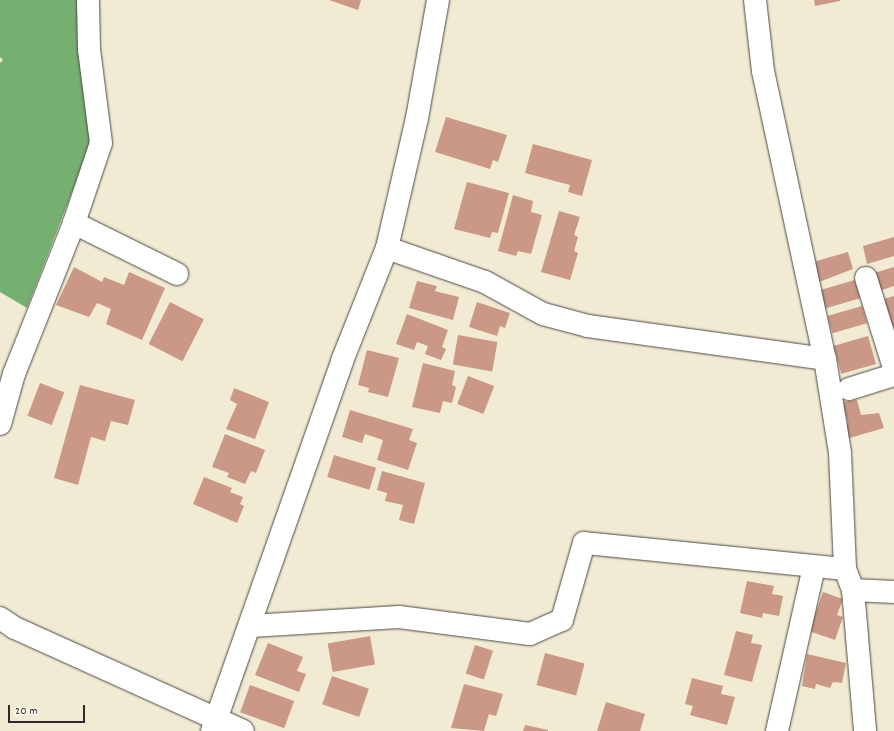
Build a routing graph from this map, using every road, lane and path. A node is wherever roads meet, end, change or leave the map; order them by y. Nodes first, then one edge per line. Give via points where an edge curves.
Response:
1 (88, 0) edge
2 (438, 0) edge
3 (755, 0) edge
4 (74, 223) junction
5 (387, 248) junction
6 (177, 274) dead end
7 (866, 278) dead end
8 (825, 359) junction
9 (894, 368) edge
10 (894, 375) edge
11 (849, 389) dead end
12 (0, 424) edge
13 (814, 567) junction
14 (845, 569) junction
15 (854, 590) junction
16 (894, 592) edge
17 (0, 618) edge
18 (251, 626) junction
19 (214, 725) edge
20 (243, 731) edge
21 (777, 731) edge
22 (865, 731) edge

1 - 4 street via 89,48 101,144
2 - 5 street via 417,118
3 - 8 street via 763,71
4 - 6 street
4 - 12 street via 14,374
5 - 8 street via 485,282 543,314 588,326
5 - 18 street via 342,361
7 - 9 street
8 - 14 street via 840,454
10 - 11 street
13 - 14 street
13 - 18 street via 584,543 562,620 530,634 399,617
13 - 21 street
14 - 15 street
15 - 16 street
15 - 22 street
17 - 19 street via 15,628
18 - 19 street
19 - 20 street

